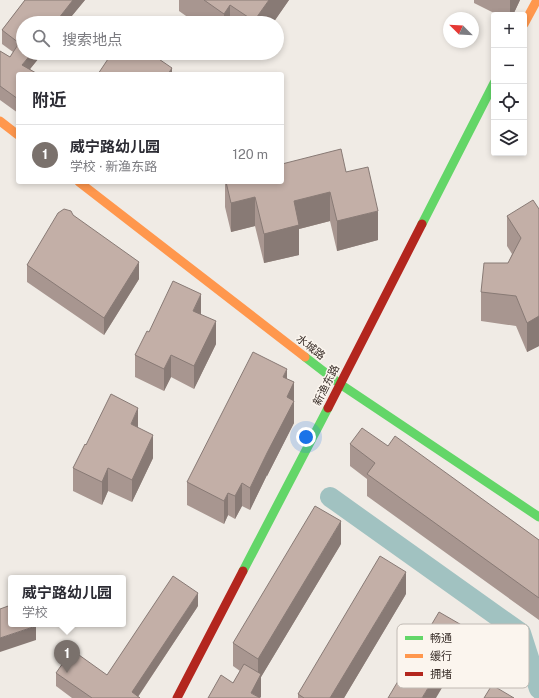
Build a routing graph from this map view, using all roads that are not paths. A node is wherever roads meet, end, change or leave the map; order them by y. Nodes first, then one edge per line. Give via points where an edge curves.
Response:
1 (536, 0) edge
2 (527, 18) edge
3 (493, 84) edge
4 (0, 121) edge
5 (16, 133) edge
6 (82, 184) edge
7 (340, 384) junction
8 (539, 517) edge
9 (178, 698) edge

1 - 2 street
3 - 7 street, 新渔东路
4 - 5 street
6 - 7 street, 水城路
7 - 8 street, 水城路
7 - 9 street, 新渔东路

